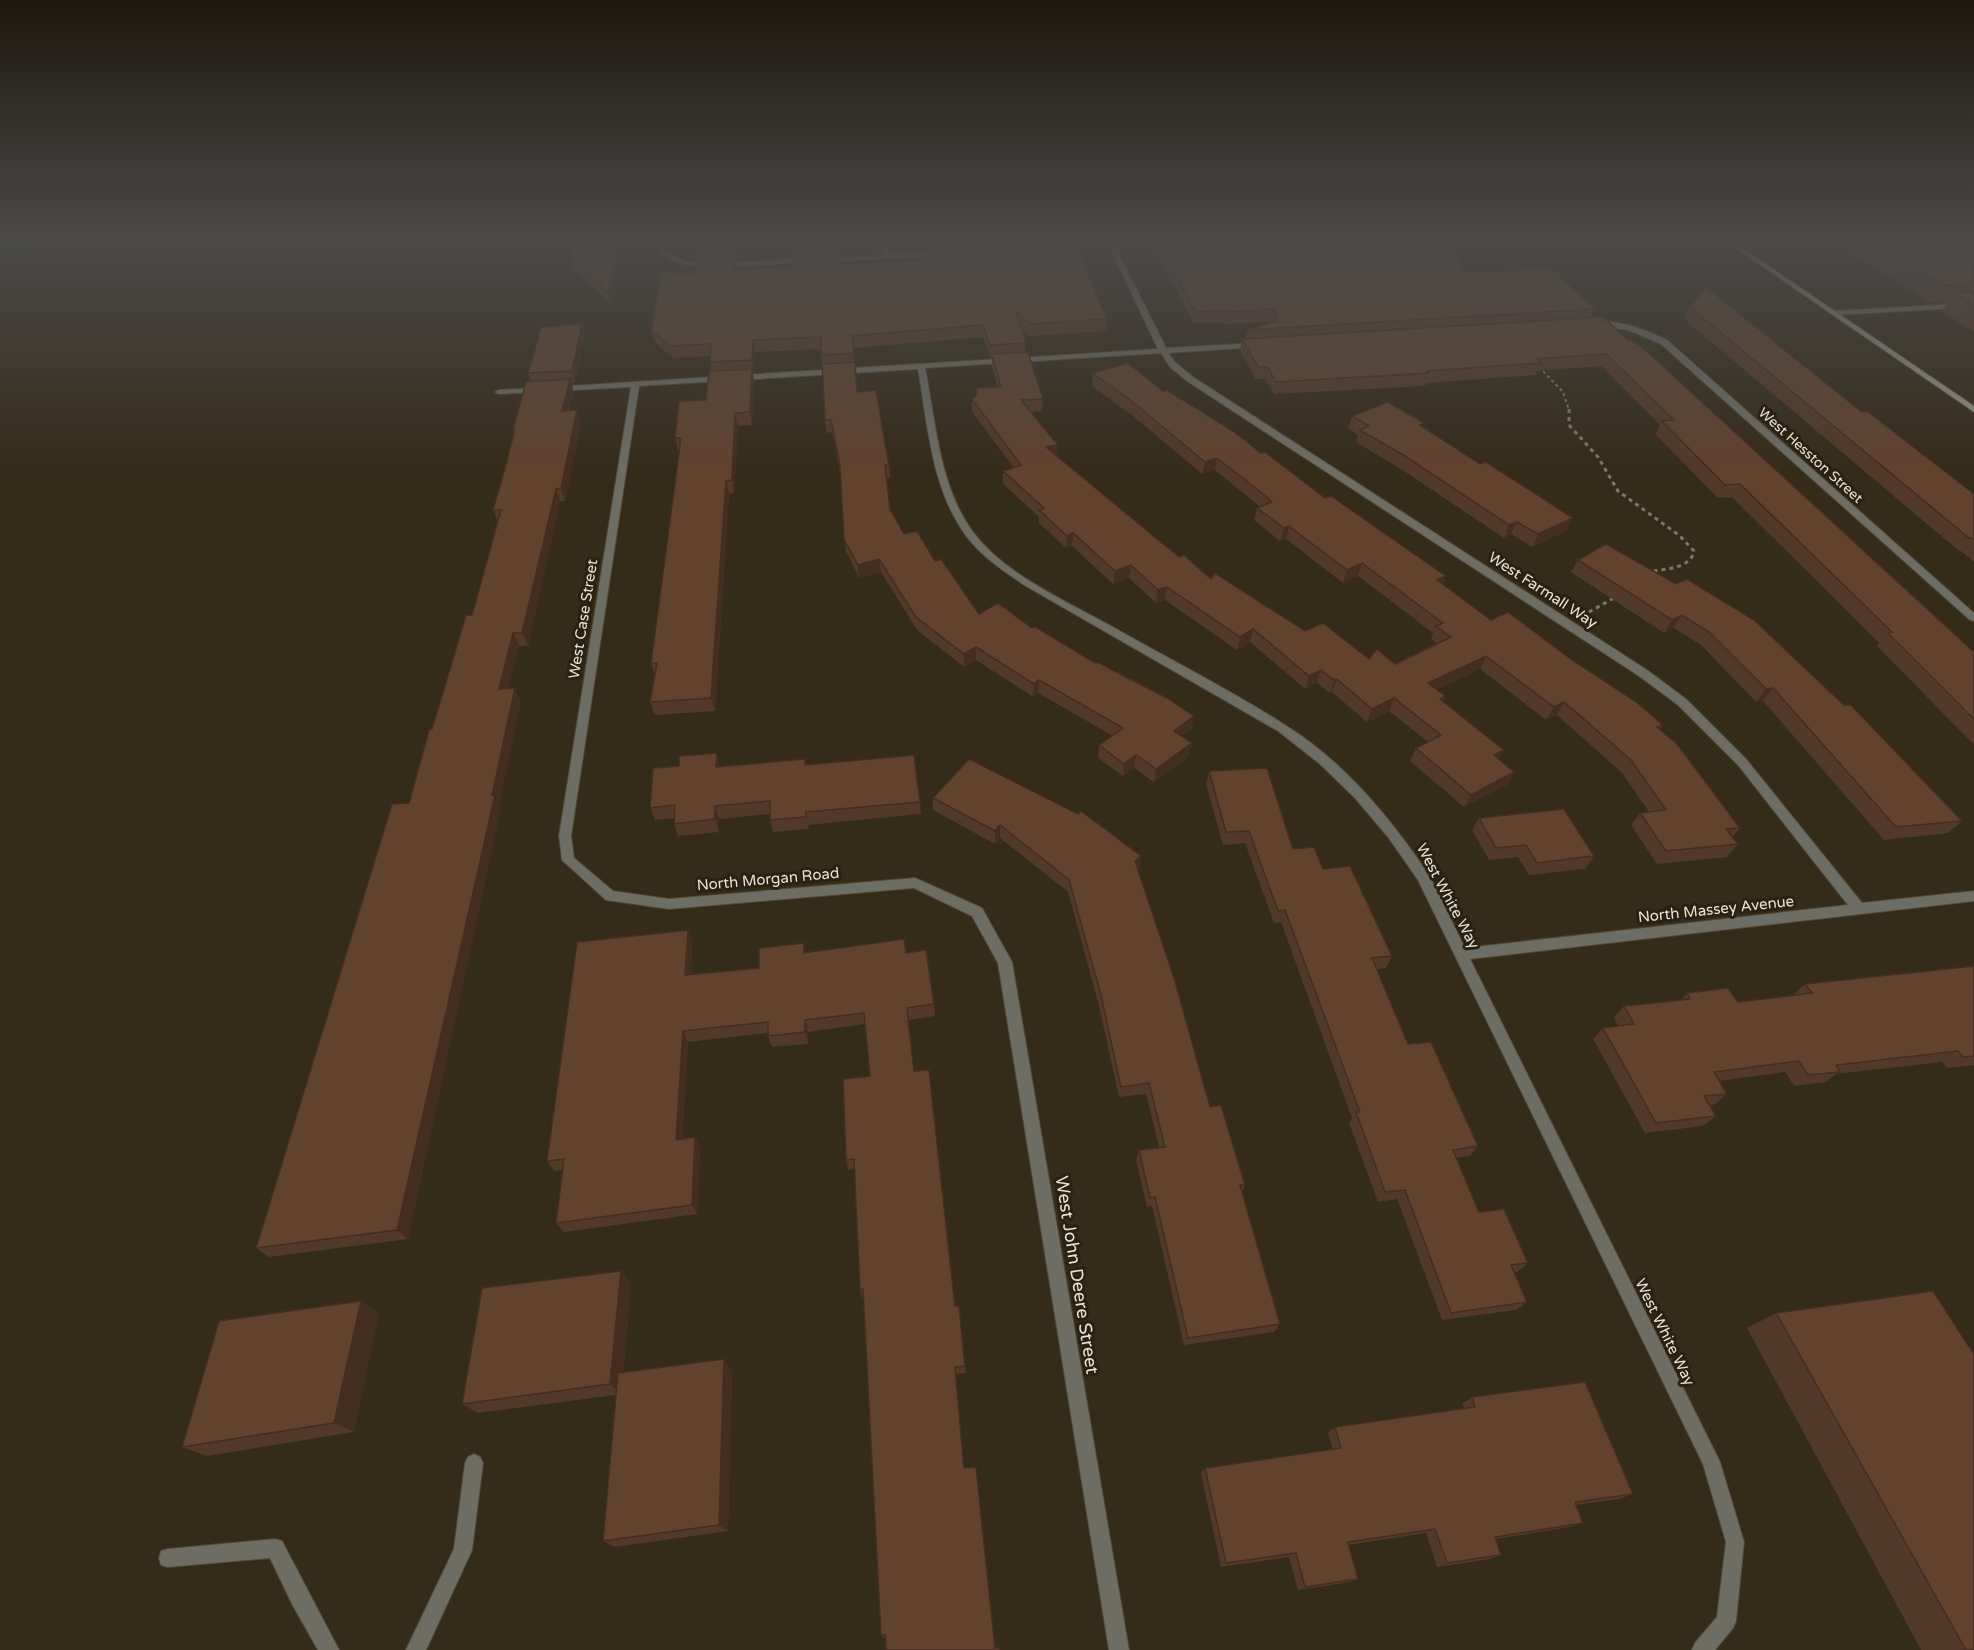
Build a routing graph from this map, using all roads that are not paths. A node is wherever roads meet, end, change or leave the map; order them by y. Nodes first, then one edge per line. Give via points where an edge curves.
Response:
1 (1146, 315) edge
2 (1837, 315) edge
3 (1581, 325) edge
4 (1266, 345) edge
5 (1163, 351) junction
6 (921, 366) junction
7 (635, 384) junction
8 (499, 392) dead end
9 (1974, 410) edge
10 (1974, 618) edge
11 (568, 860) joint
12 (1974, 896) edge
13 (1859, 909) junction
14 (977, 912) joint
15 (1461, 954) junction
16 (474, 1463) dead end
17 (168, 1558) dead end
18 (329, 1650) edge
19 (416, 1650) edge
20 (1119, 1650) edge
21 (1702, 1650) edge

1 - 5 street, West Farmall Way
2 - 9 main road
3 - 10 street, West Hesston Street via 1622,325 1664,342
4 - 5 street
5 - 6 street
5 - 13 street, West Farmall Way via 1190,379 1682,702 1742,762
6 - 7 street
6 - 15 street, West White Way via 945,488 970,535 1027,583 1281,728 1313,751 1343,777 1393,832 1422,877
7 - 8 street
7 - 11 street, West Case Street via 565,836
11 - 14 street, North Morgan Road via 610,896 633,900 669,904 915,883
12 - 13 street, North Massey Avenue
13 - 15 street, North Massey Avenue
14 - 20 street, West John Deere Street via 1005,962
15 - 21 street, West White Way via 1712,1462 1735,1542 1726,1621
16 - 19 street via 463,1550
17 - 18 street via 275,1548

